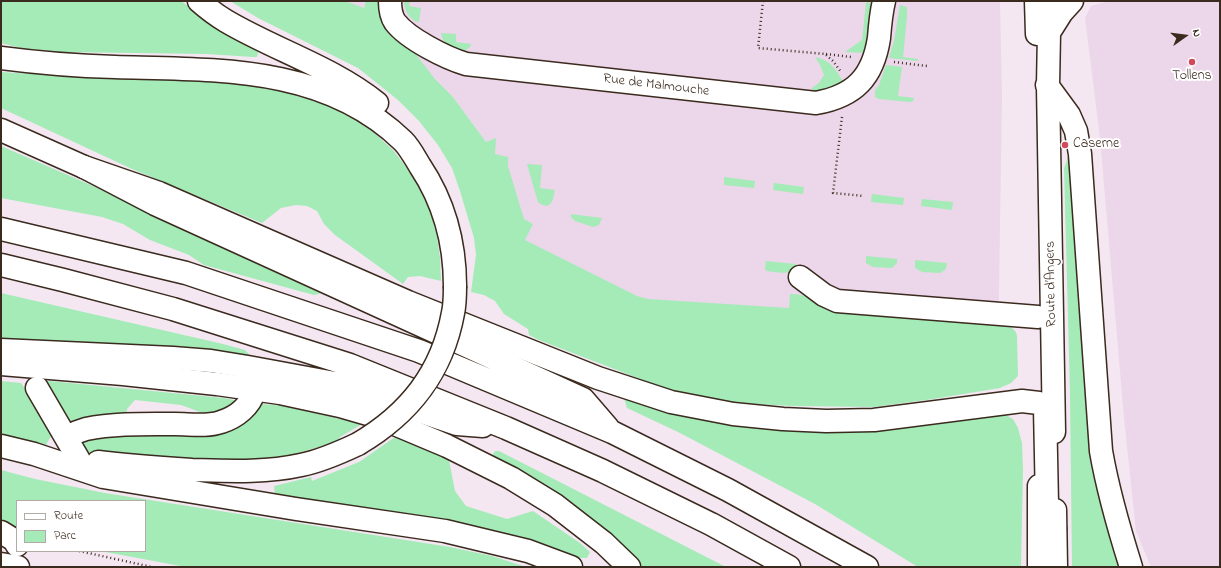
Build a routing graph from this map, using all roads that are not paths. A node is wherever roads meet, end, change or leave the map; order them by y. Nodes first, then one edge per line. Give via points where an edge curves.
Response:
1 (199, 1) edge
2 (390, 1) edge
3 (884, 1) edge
4 (1036, 1) edge
5 (1052, 1) edge
6 (1072, 1) edge
7 (1049, 33) junction
8 (1, 58) edge
9 (1043, 84) junction
10 (1, 130) edge
11 (404, 142) junction
12 (84, 167) junction
13 (1, 229) edge
14 (1, 265) edge
15 (1045, 273) junction
16 (800, 277) dead end
17 (1038, 317) junction
18 (1, 350) edge
19 (1, 364) edge
20 (37, 388) dead end
21 (255, 390) junction
22 (1040, 403) junction
23 (506, 428) junction
24 (612, 432) junction
25 (66, 436) junction
26 (1, 446) edge
27 (34, 454) junction
28 (79, 460) junction
29 (1055, 529) junction
30 (1, 532) edge
31 (16, 543) edge
32 (20, 552) edge
33 (1, 564) edge
34 (18, 567) edge
35 (22, 567) edge
36 (571, 567) edge
37 (629, 567) edge
38 (789, 567) edge
39 (867, 567) edge
40 (1040, 567) edge
41 (1056, 567) edge
42 (1131, 567) edge

1 - 11 main road via 225,21 364,92 391,114
2 - 3 main road, Rue de Malmouche via 395,21 409,34 444,56 466,64 816,103 844,95 861,83 866,76 874,60
4 - 9 main road, Route d’Angers
5 - 7 main road, Route d’Angers
6 - 7 main road
7 - 9 main road, Route d’Angers
8 - 11 main road via 60,65 241,72 288,80 336,95 359,107
9 - 15 main road, Route d’Angers
9 - 42 main road via 1069,115 1076,131 1080,154 1101,451
10 - 12 main road
11 - 28 main road, bridge via 428,178 439,201 448,225 456,270 453,312 442,352 421,389 398,415 358,444 321,460 282,469 219,471 144,468
12 - 22 main road via 159,193 408,302 598,378 671,402 733,414 826,420 874,420 1022,401
12 - 24 main road via 155,204 582,399
13 - 24 main road via 186,274 419,351
14 - 23 main road via 173,309 350,365
15 - 17 main road, Route d’Angers
15 - 29 main road, Route d’Angers
16 - 17 main road via 824,295 837,301
17 - 22 main road, Route d’Angers
18 - 23 main road via 212,361 340,384 457,424
19 - 21 main road via 162,377
20 - 25 main road
21 - 25 main road via 244,409 220,423 101,427
21 - 37 main road via 340,406 378,417 447,446 511,478 554,505 604,543
22 - 29 main road via 1045,408 1047,504
22 - 40 main road, Route d’Angers
23 - 38 main road via 603,471
24 - 39 main road via 728,490
25 - 28 main road
26 - 27 main road
27 - 28 main road
27 - 36 main road via 103,477 296,510 445,531 528,551
29 - 41 main road, Route d’Angers
30 - 31 main road
32 - 35 main road
33 - 34 main road

